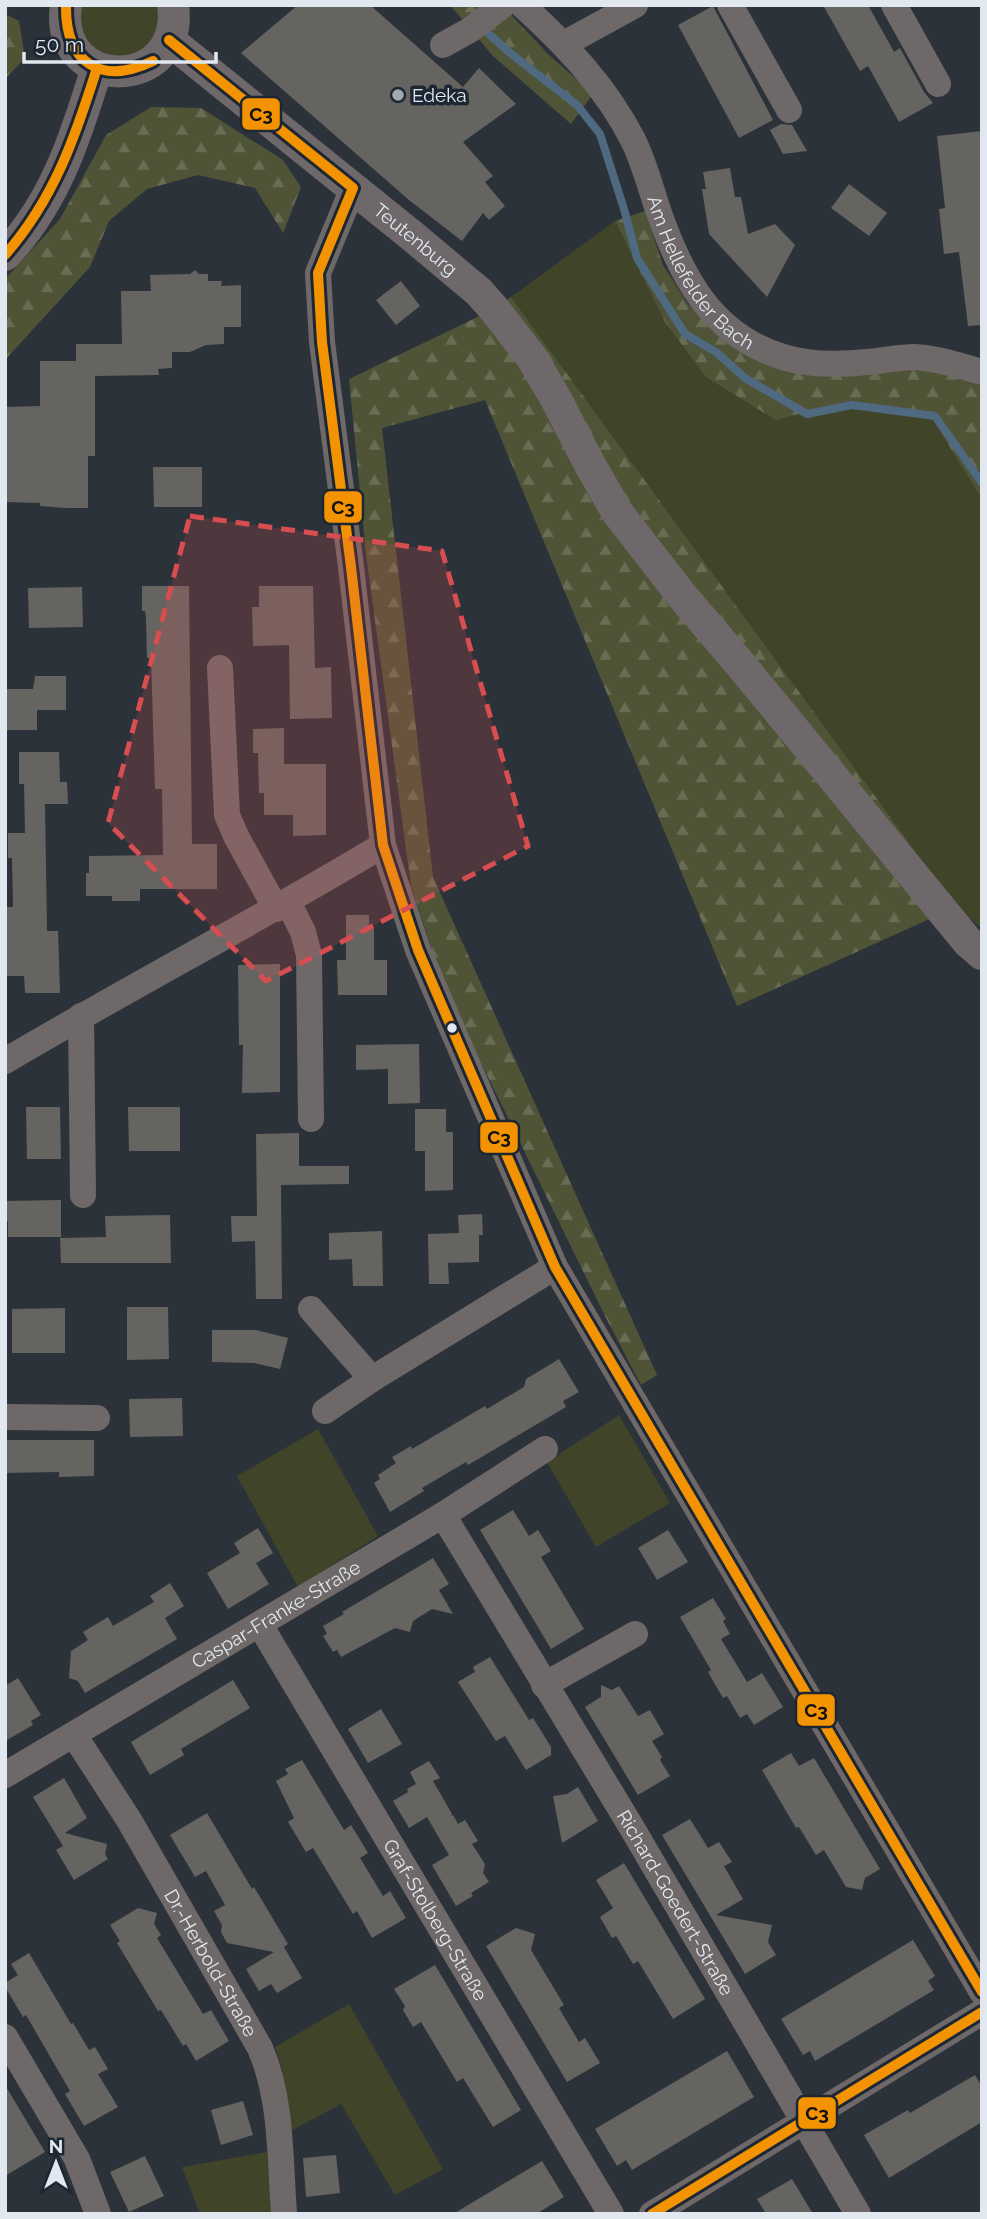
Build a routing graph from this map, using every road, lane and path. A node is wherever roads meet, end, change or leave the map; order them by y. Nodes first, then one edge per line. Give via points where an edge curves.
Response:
1 (66, 5) edge
2 (173, 5) edge
3 (503, 5) edge
4 (522, 5) edge
5 (635, 5) edge
6 (730, 5) edge
7 (894, 5) edge
8 (169, 40) junction
9 (564, 44) junction
10 (443, 45) dead end
11 (97, 68) junction
12 (938, 84) dead end
13 (789, 110) dead end
14 (354, 188) junction
15 (5, 255) edge
16 (982, 372) edge
17 (220, 668) dead end
18 (383, 845) junction
19 (282, 906) junction
20 (982, 954) edge
21 (81, 1016) junction
22 (5, 1061) edge
23 (311, 1119) dead end
24 (83, 1195) dead end
25 (555, 1267) junction
26 (311, 1309) dead end
27 (372, 1379) junction
28 (325, 1411) dead end
29 (5, 1417) edge
30 (97, 1418) dead end
31 (545, 1449) dead end
32 (443, 1515) junction
33 (260, 1625) junction
34 (635, 1634) dead end
35 (544, 1685) junction
36 (74, 1735) junction
37 (5, 1775) edge
38 (982, 1992) edge
39 (982, 2012) edge
40 (5, 2037) edge
41 (805, 2122) junction
42 (98, 2214) edge
43 (284, 2214) edge
44 (611, 2214) edge
45 (652, 2214) edge
46 (858, 2214) edge

1 - 11 main road via 70,43
2 - 8 main road
3 - 10 street
4 - 9 street, Am Hellefelder Bach
5 - 9 street
6 - 13 street
7 - 12 street
8 - 11 main road via 161,54 138,69 125,73
8 - 14 main road, Teutenburg
9 - 16 street, Am Hellefelder Bach via 596,81 633,141 680,267 713,315 750,344 784,357 831,365 912,357
11 - 15 main road via 64,166 31,224
14 - 18 street via 318,273 327,389
14 - 20 main road, Teutenburg via 494,309 532,358 623,519
17 - 19 street via 227,815
18 - 19 street
18 - 25 street via 423,961
19 - 21 street
19 - 23 street via 303,932 309,955
21 - 22 street
21 - 24 street
25 - 27 street
25 - 38 street
26 - 27 street
27 - 28 street
29 - 30 street
31 - 32 street, Caspar-Franke-Straße
32 - 33 street, Caspar-Franke-Straße
32 - 35 street, Richard-Goedert-Straße
33 - 36 street, Caspar-Franke-Straße
33 - 44 street, Graf-Stolberg-Straße
34 - 35 street
35 - 41 street, Richard-Goedert-Straße
36 - 37 street, Caspar-Franke-Straße
36 - 43 street, Dr.-Herbold-Straße via 129,1820 260,2048 270,2071
39 - 41 street
40 - 42 street via 77,2159
41 - 45 street
41 - 46 street, Richard-Goedert-Straße

